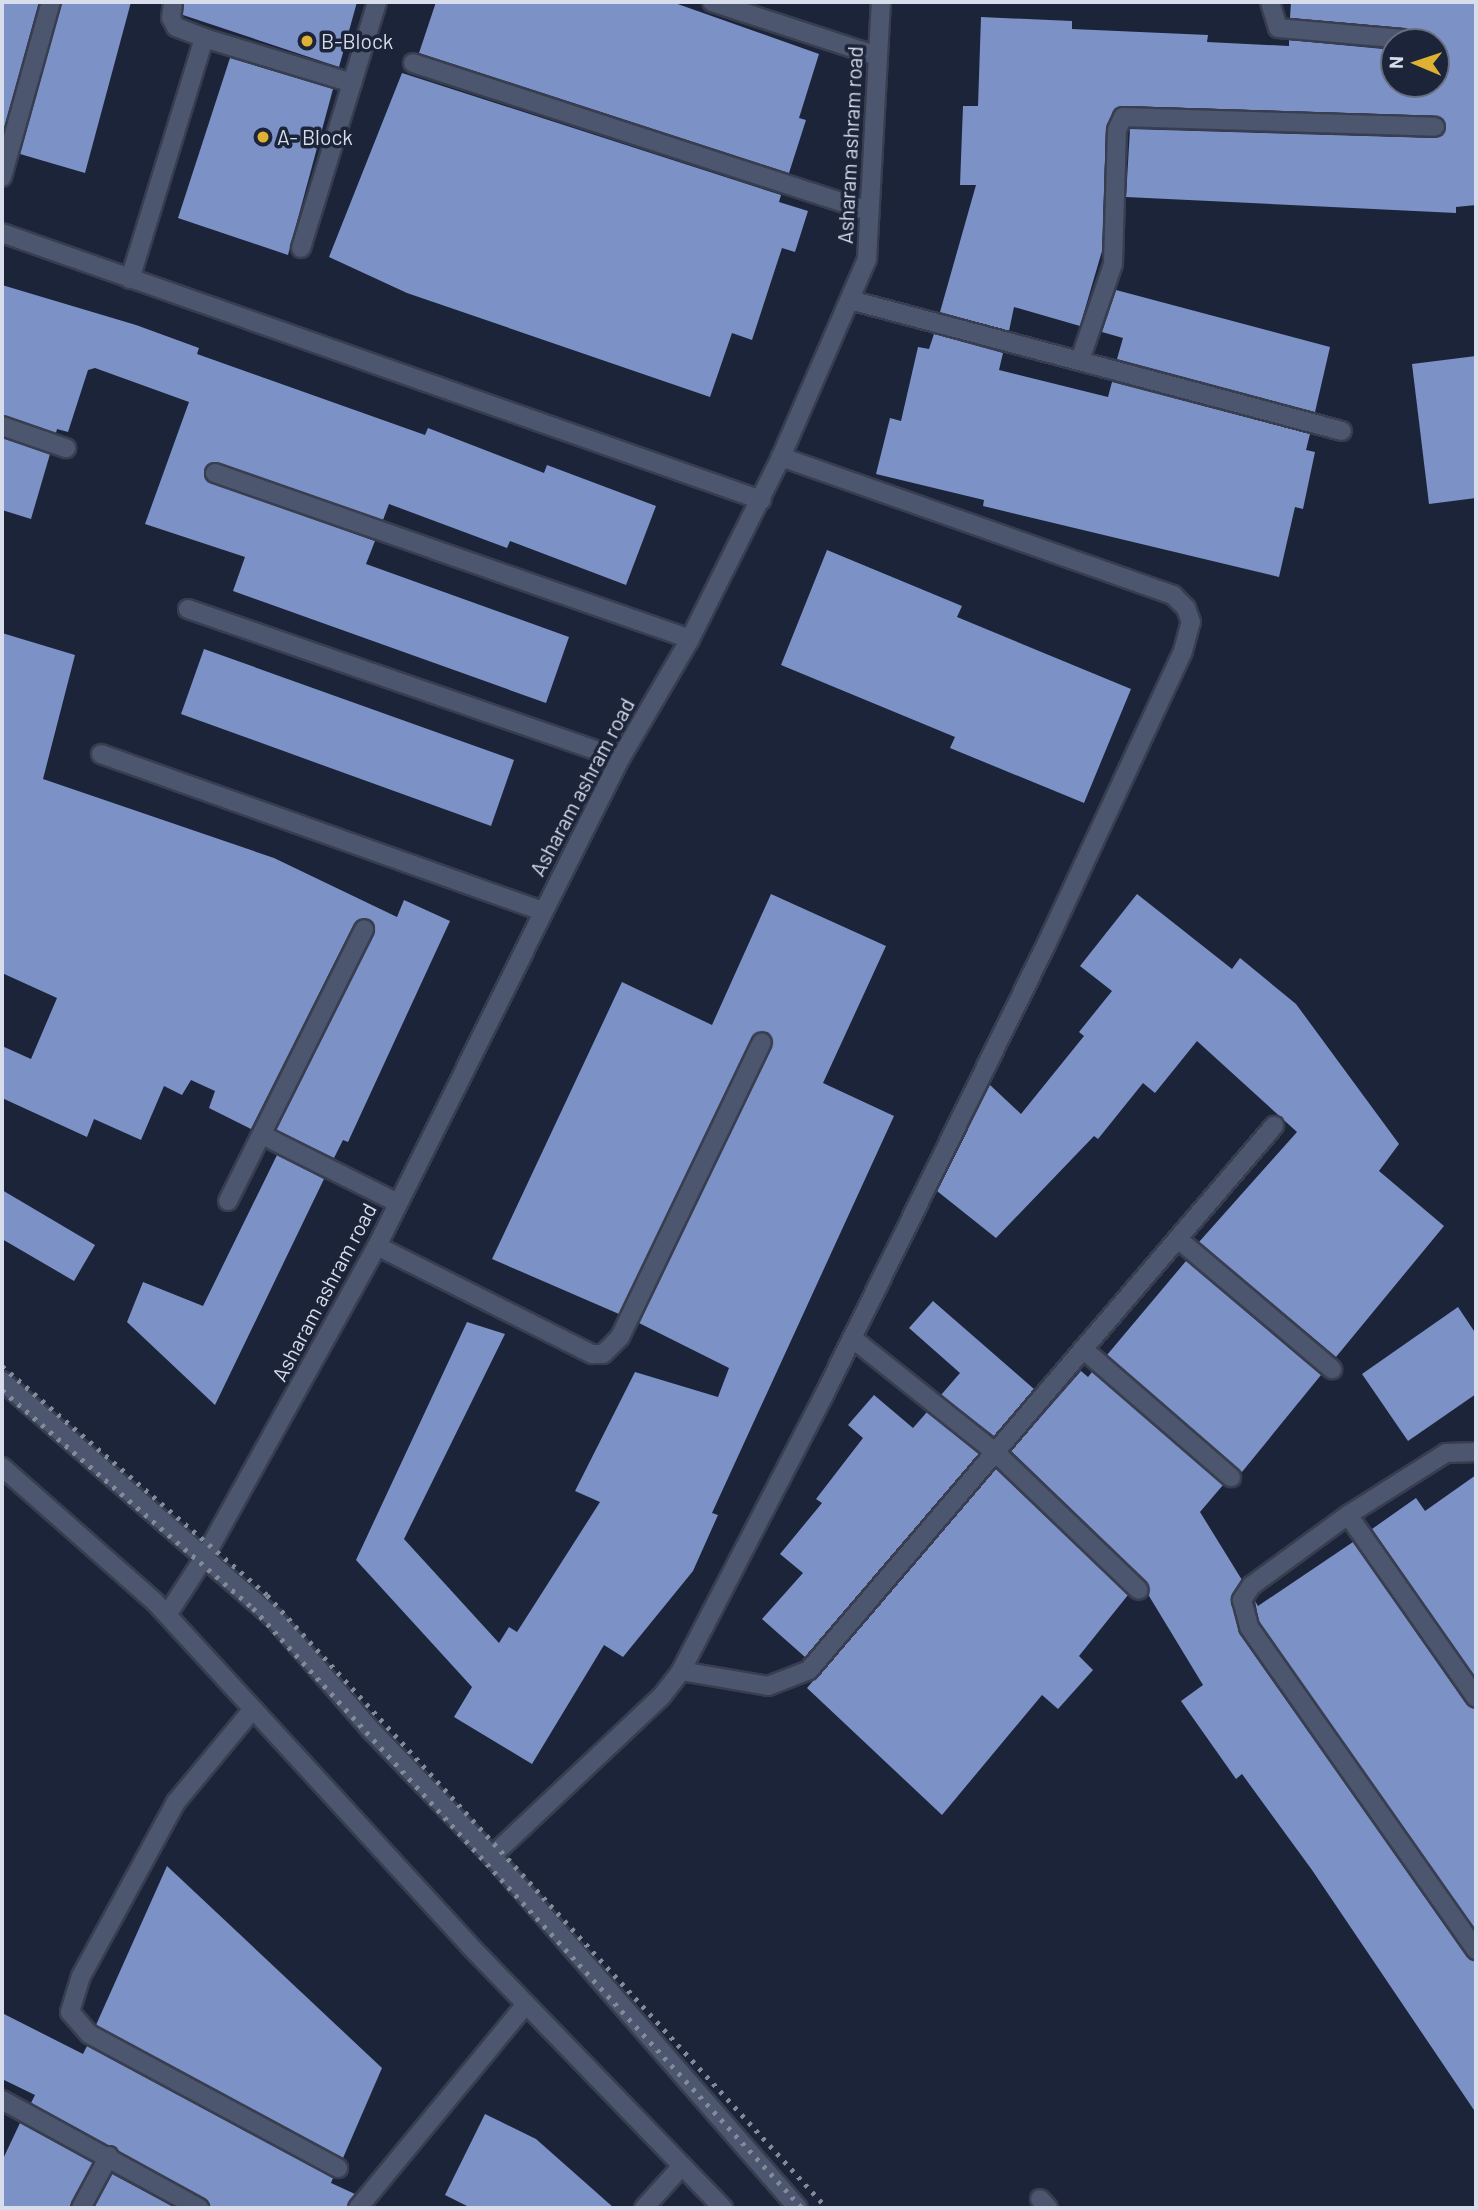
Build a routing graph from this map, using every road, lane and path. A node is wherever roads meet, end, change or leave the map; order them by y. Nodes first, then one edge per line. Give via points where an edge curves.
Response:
1 (51, 2) edge
2 (173, 2) edge
3 (377, 2) edge
4 (712, 2) edge
5 (881, 2) edge
6 (1270, 2) edge
7 (204, 38) junction
8 (1380, 38) edge
9 (877, 56) junction
10 (413, 63) dead end
11 (352, 83) junction
12 (1435, 127) dead end
13 (2, 177) edge
14 (869, 211) junction
15 (2, 233) edge
16 (301, 248) dead end
17 (130, 279) junction
18 (850, 300) junction
19 (1080, 360) junction
20 (2, 426) edge
21 (1342, 431) dead end
22 (66, 447) dead end
23 (781, 457) junction
24 (215, 473) dead end
25 (761, 500) junction
26 (188, 608) dead end
27 (690, 639) junction
28 (101, 754) dead end
29 (620, 759) junction
30 (543, 911) junction
31 (363, 929) dead end
32 (762, 1042) dead end
33 (1274, 1126) dead end
34 (262, 1135) junction
35 (228, 1201) dead end
36 (398, 1203) junction
37 (1178, 1239) junction
38 (377, 1246) junction
39 (852, 1338) junction
40 (1083, 1349) junction
41 (1332, 1369) dead end
42 (2, 1381) edge
43 (995, 1452) junction
44 (1476, 1452) edge
45 (2, 1467) edge
46 (1231, 1477) dead end
47 (1348, 1515) junction
48 (204, 1558) junction
49 (1139, 1590) dead end
50 (167, 1615) junction
51 (681, 1671) junction
52 (1476, 1698) edge
53 (253, 1709) junction
54 (492, 1856) junction
55 (1476, 1950) edge
56 (526, 2004) junction
57 (2, 2100) edge
58 (109, 2156) junction
59 (682, 2166) junction
60 (338, 2168) dead end
61 (81, 2208) edge
62 (199, 2208) edge
63 (358, 2208) edge
64 (644, 2208) edge
65 (723, 2208) edge
66 (798, 2208) edge

1 - 13 street
2 - 7 street via 171,18 176,27
3 - 11 street
4 - 9 street
5 - 9 street, Asharam ashram road
6 - 8 street via 1278,28
7 - 11 street
7 - 17 street
9 - 14 street, Asharam ashram road
10 - 14 street
11 - 16 street
12 - 19 street via 1123,117 1117,130 1113,264
14 - 18 street, Asharam ashram road via 867,259
15 - 17 street
17 - 25 street
18 - 19 street
18 - 23 street, Asharam ashram road
19 - 21 street
20 - 22 street
23 - 25 street, Asharam ashram road
23 - 39 street via 1173,596 1186,608 1191,622 1184,651 1051,932
24 - 27 street
25 - 27 street, Asharam ashram road
26 - 29 street
27 - 29 street, Asharam ashram road
28 - 30 street
29 - 30 street, Asharam ashram road
30 - 36 street, Asharam ashram road
31 - 34 street
32 - 38 street via 620,1337 603,1354 592,1354
33 - 37 street
34 - 35 street
34 - 36 street
36 - 38 street, Asharam ashram road
37 - 40 street
37 - 41 street
38 - 48 street, Asharam ashram road
39 - 43 street
39 - 51 street
40 - 43 street
40 - 46 street
42 - 48 street
43 - 49 street
43 - 51 street via 809,1670 768,1686
44 - 47 street via 1460,1449 1446,1453
45 - 50 street
47 - 52 street
47 - 55 street via 1251,1586 1242,1600 1243,1616
48 - 50 street, Asharam ashram road
48 - 54 street via 273,1617 371,1730
50 - 53 street
51 - 54 street via 662,1697
53 - 56 street
53 - 60 street via 176,1802 80,1976 70,2012 89,2034
54 - 66 street
56 - 59 street
56 - 63 street
57 - 58 street
58 - 61 street
58 - 62 street
59 - 64 street
59 - 65 street

